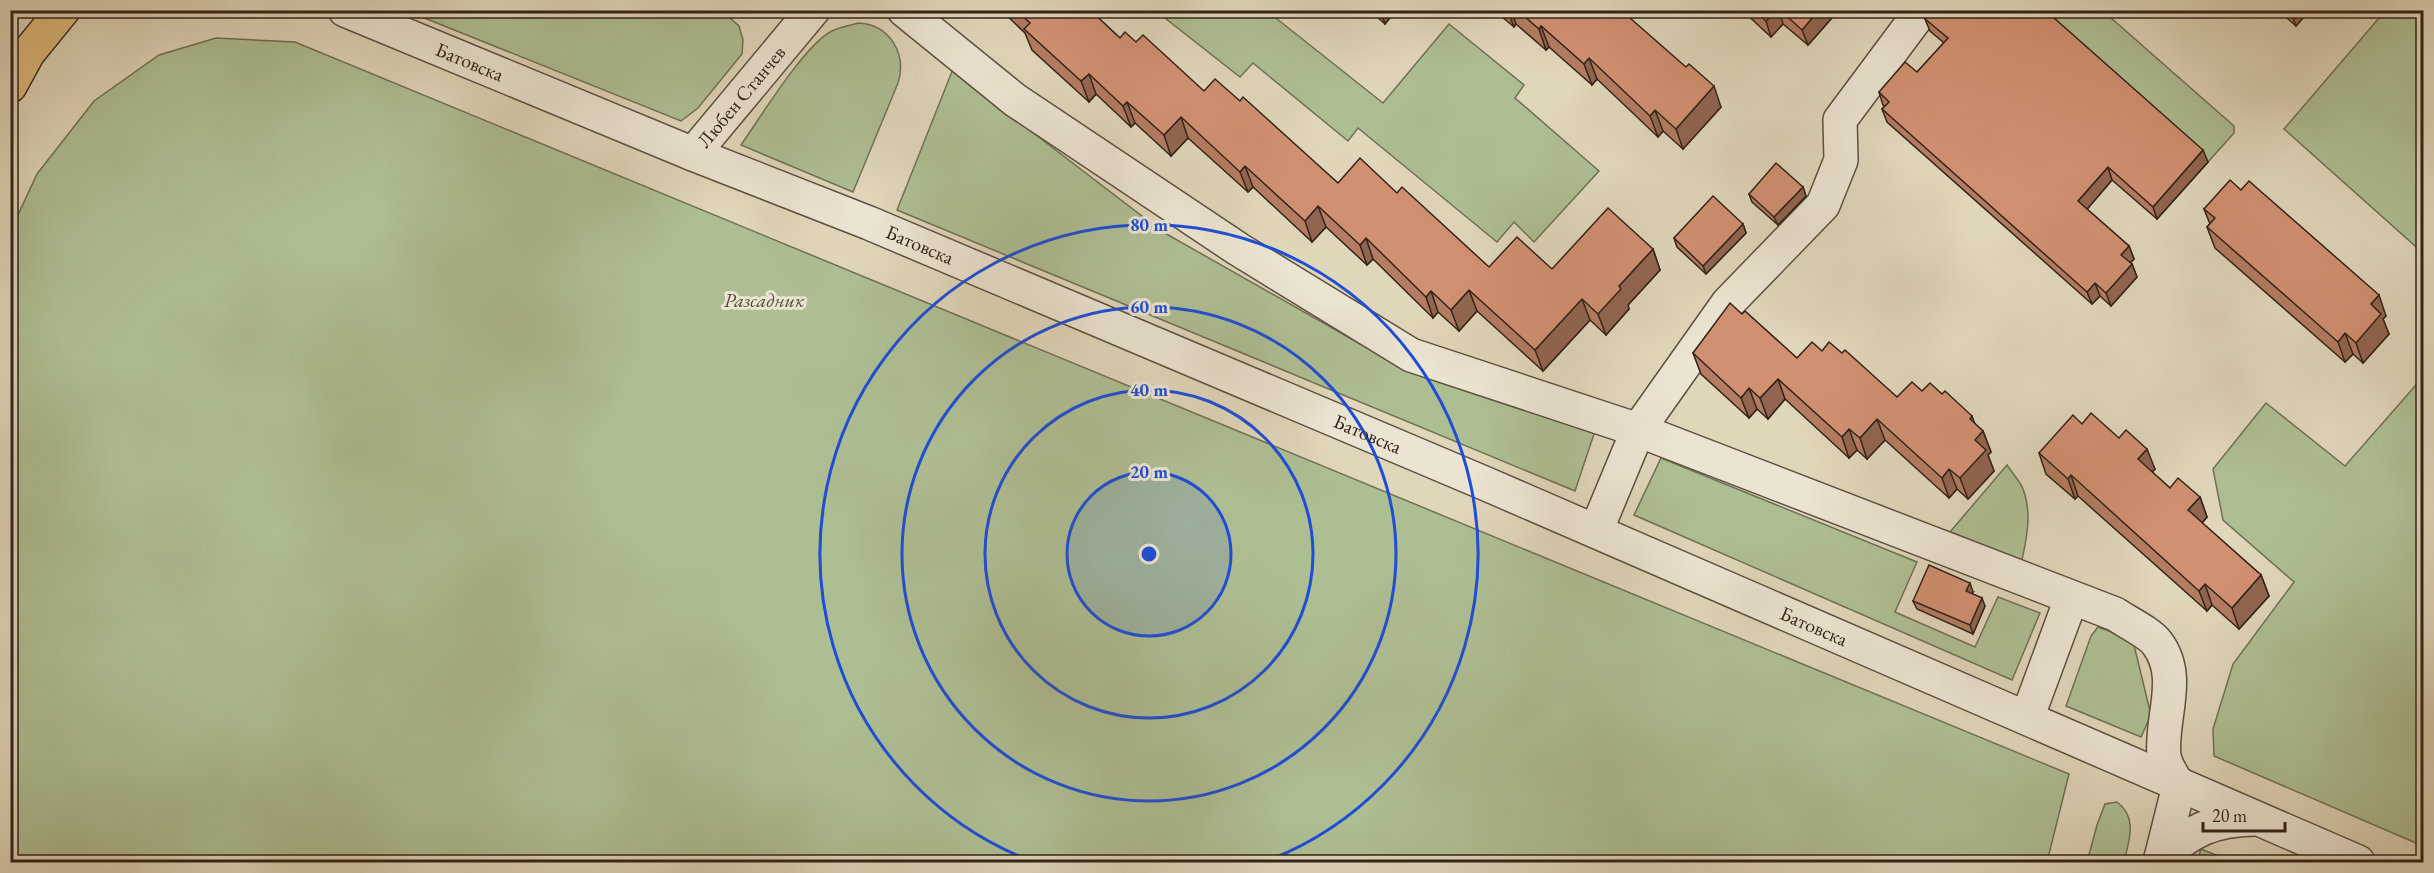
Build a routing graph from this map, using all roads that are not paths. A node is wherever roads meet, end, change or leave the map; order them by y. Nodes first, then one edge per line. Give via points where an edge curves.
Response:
1 (63, 10) edge
2 (333, 10) edge
3 (813, 10) edge
4 (904, 10) edge
5 (1922, 10) edge
6 (358, 16) edge
7 (10, 86) edge
8 (693, 154) junction
9 (1638, 430) junction
10 (1596, 531) junction
11 (2071, 599) junction
12 (2027, 718) junction
13 (2179, 786) junction
14 (2254, 819) junction
15 (2161, 860) edge
16 (2358, 862) edge

1 - 7 main road via 28,53
2 - 6 street, Батовска
3 - 8 street, Любен Станчев
4 - 9 street via 1015,100 1238,249 1411,355
5 - 9 street via 1840,120 1841,160 1823,205 1728,303
6 - 8 street, Батовска
8 - 10 street, Батовска via 869,223
9 - 10 street
9 - 11 street
10 - 12 street, Батовска
11 - 12 street
11 - 13 street via 2115,614 2157,641 2168,664 2171,687 2164,725 2164,758
12 - 13 street, Батовска
13 - 14 street, Батовска
13 - 15 street
14 - 15 street via 2228,819 2203,827 2180,840
14 - 16 street, Батовска

